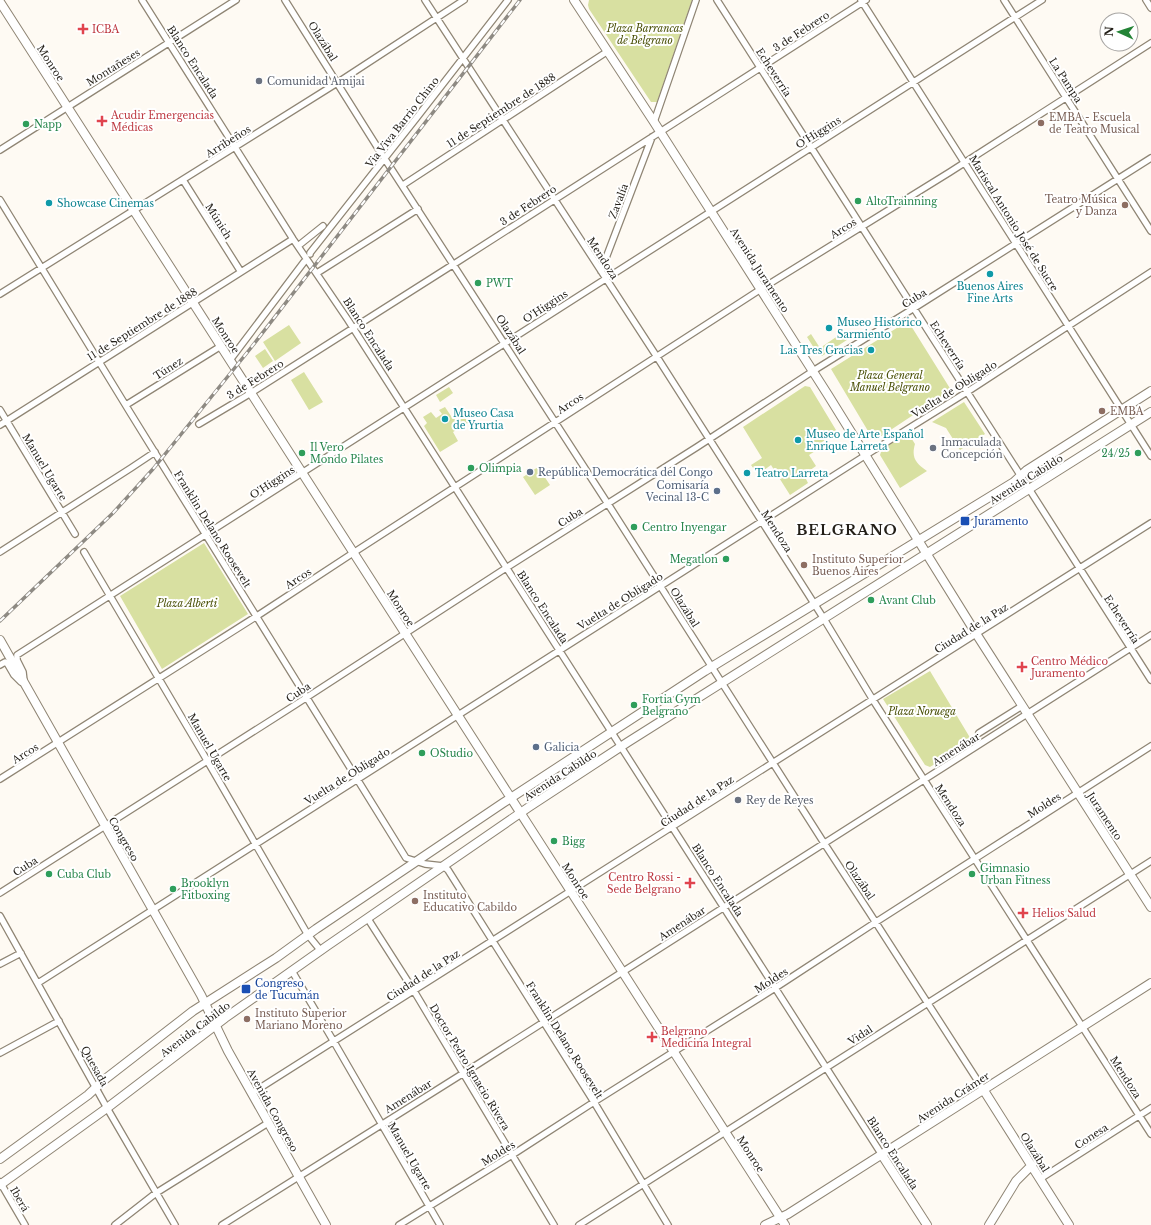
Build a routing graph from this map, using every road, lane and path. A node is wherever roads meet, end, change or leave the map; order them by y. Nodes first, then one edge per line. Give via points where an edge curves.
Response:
1 (142, 0) edge
2 (236, 0) edge
3 (285, 0) edge
4 (425, 0) edge
5 (464, 0) edge
6 (508, 0) edge
7 (574, 0) edge
8 (696, 0) edge
9 (717, 0) edge
10 (1004, 0) edge
11 (1042, 0) edge
12 (1146, 0) edge
13 (863, 1) edge
14 (0, 2) edge
15 (1151, 8) edge
16 (1014, 17) junction
17 (436, 18) junction
18 (169, 42) junction
19 (1151, 43) edge
20 (608, 51) junction
21 (462, 59) junction
22 (760, 68) junction
23 (337, 82) junction
24 (912, 83) junction
25 (1066, 98) junction
26 (68, 106) junction
27 (503, 120) junction
28 (654, 122) junction
29 (660, 132) junction
30 (652, 137) junction
31 (236, 146) junction
32 (811, 147) junction
33 (0, 150) edge
34 (385, 158) junction
35 (1151, 158) edge
36 (964, 162) junction
37 (1118, 179) junction
38 (182, 180) junction
39 (403, 184) junction
40 (554, 199) junction
41 (0, 200) edge
42 (418, 208) junction
43 (133, 210) junction
44 (710, 210) junction
45 (324, 226) dead end
46 (862, 227) junction
47 (1151, 231) edge
48 (293, 239) junction
49 (1016, 244) junction
50 (298, 246) junction
51 (310, 254) dead end
52 (304, 262) dead end
53 (454, 264) junction
54 (42, 268) junction
55 (601, 271) junction
56 (241, 272) junction
57 (1151, 272) edge
58 (317, 273) junction
59 (605, 278) junction
60 (761, 289) junction
61 (0, 294) edge
62 (193, 303) junction
63 (914, 309) junction
64 (1069, 326) junction
65 (353, 327) junction
66 (504, 343) junction
67 (221, 346) junction
68 (657, 357) junction
69 (230, 360) junction
70 (99, 361) junction
71 (813, 371) junction
72 (1151, 391) edge
73 (967, 392) junction
74 (251, 393) junction
75 (126, 405) junction
76 (404, 408) junction
77 (1122, 409) junction
78 (0, 410) edge
79 (1151, 412) edge
80 (6, 421) junction
81 (556, 423) junction
82 (199, 424) dead end
83 (0, 425) edge
84 (1131, 425) junction
85 (709, 440) junction
86 (155, 452) junction
87 (866, 454) junction
88 (1151, 456) edge
89 (302, 473) junction
90 (1021, 475) junction
91 (454, 488) junction
92 (1029, 489) junction
93 (608, 504) junction
94 (61, 512) junction
95 (761, 522) junction
96 (1151, 524) edge
97 (75, 534) dead end
98 (205, 535) junction
99 (918, 540) junction
100 (0, 552) edge
101 (84, 552) dead end
102 (353, 552) junction
103 (925, 552) junction
104 (506, 568) junction
105 (1080, 569) junction
106 (660, 587) junction
107 (110, 596) junction
108 (814, 604) junction
109 (257, 616) junction
110 (824, 619) junction
111 (405, 633) junction
112 (977, 635) junction
113 (1151, 635) edge
114 (0, 640) edge
115 (1130, 648) junction
116 (560, 650) junction
117 (18, 655) joint
118 (2, 664) edge
119 (712, 667) junction
120 (159, 679) junction
121 (1151, 680) edge
122 (721, 683) junction
123 (24, 685) junction
124 (307, 697) junction
125 (873, 700) junction
126 (1022, 706) junction
127 (1028, 714) junction
128 (458, 716) junction
129 (612, 731) junction
130 (979, 733) dead end
131 (58, 743) junction
132 (622, 746) junction
133 (1151, 746) edge
134 (207, 761) junction
135 (773, 763) junction
136 (0, 780) edge
137 (357, 780) junction
138 (924, 780) junction
139 (1078, 793) junction
140 (510, 798) junction
141 (520, 813) junction
142 (105, 826) junction
143 (673, 828) junction
144 (824, 843) junction
145 (256, 845) junction
146 (975, 860) junction
147 (1151, 861) edge
148 (415, 862) junction
149 (443, 866) junction
150 (1130, 874) junction
151 (571, 892) junction
152 (0, 893) edge
153 (724, 907) junction
154 (1151, 907) edge
155 (152, 910) junction
156 (0, 916) edge
157 (368, 919) junction
158 (876, 922) junction
159 (308, 935) junction
160 (1027, 940) junction
161 (492, 942) junction
162 (321, 951) junction
163 (21, 953) junction
164 (0, 964) edge
165 (292, 971) junction
166 (622, 972) junction
167 (38, 983) junction
168 (1151, 983) edge
169 (775, 988) junction
170 (414, 991) junction
171 (927, 1002) junction
172 (206, 1004) junction
173 (59, 1021) junction
174 (542, 1022) junction
175 (215, 1026) junction
176 (1082, 1027) junction
177 (334, 1042) junction
178 (674, 1052) junction
179 (0, 1053) edge
180 (826, 1068) junction
181 (462, 1073) junction
182 (96, 1087) junction
183 (984, 1089) junction
184 (252, 1093) junction
185 (594, 1102) junction
186 (107, 1108) junction
187 (1151, 1108) edge
188 (1139, 1115) junction
189 (268, 1123) junction
190 (381, 1124) junction
191 (725, 1132) junction
192 (1151, 1134) edge
193 (512, 1155) junction
194 (882, 1155) junction
195 (0, 1159) edge
196 (1032, 1165) junction
197 (298, 1176) junction
198 (1040, 1178) junction
199 (643, 1183) junction
200 (0, 1184) edge
201 (156, 1193) junction
202 (429, 1207) junction
203 (780, 1218) junction
204 (25, 1225) edge
205 (115, 1225) edge
206 (175, 1225) edge
207 (222, 1225) edge
208 (326, 1225) edge
209 (399, 1225) edge
210 (440, 1225) edge
211 (554, 1225) edge
212 (579, 1225) edge
213 (668, 1225) edge
214 (764, 1225) edge
215 (785, 1225) edge
216 (927, 1225) edge
217 (989, 1225) edge
218 (1069, 1225) edge

1 - 18 street, Blanco Encalada
2 - 18 street, Montañeses
3 - 23 street, Olazábal
4 - 17 street, Mendoza
5 - 17 street, Arribeños
6 - 21 street, Via Viva Barrio Chino
7 - 20 main road, Avenida Juramento
8 - 28 street
9 - 22 street, Echeverría
10 - 16 street, La Pampa
11 - 16 street, O'Higgins
12 - 15 street
13 - 22 street, 3 de Febrero
13 - 24 street, Mariscal Antonio José de Sucre
14 - 26 main road, Monroe
16 - 24 street, O'Higgins
16 - 25 street, La Pampa
17 - 21 street, Mendoza
17 - 23 street, Arribeños
18 - 26 street, Montañeses
18 - 31 street, Blanco Encalada
19 - 25 street, Arcos
20 - 27 street, 11 de Septiembre de 1888
20 - 28 main road, Avenida Juramento
21 - 27 street, Mendoza
21 - 34 street, Via Viva Barrio Chino
22 - 29 street, 3 de Febrero
22 - 32 street, Echeverría
23 - 31 street, Arribeños
23 - 34 street, Olazábal
24 - 32 street, O'Higgins
24 - 36 street, Mariscal Antonio José de Sucre
25 - 36 street, Arcos
25 - 37 street, La Pampa
26 - 33 street, Montañeses
26 - 43 main road, Monroe
27 - 39 street, 11 de Septiembre de 1888
27 - 40 street, Mendoza
28 - 29 main road, Avenida Juramento
29 - 30 street, 3 de Febrero
29 - 44 main road, Avenida Juramento
30 - 40 street, 3 de Febrero
30 - 55 street, Zavalía
31 - 38 street, Arribeños
31 - 48 street, Blanco Encalada
32 - 44 street, O'Higgins
32 - 46 street, Echeverría
34 - 39 street, Olazábal
34 - 51 street, Via Viva Barrio Chino
35 - 37 street, Cuba
36 - 46 street, Arcos
36 - 49 street, Mariscal Antonio José de Sucre
37 - 47 street, La Pampa
37 - 49 street, Cuba
38 - 43 street, Arribeños
38 - 56 street, Múnich
39 - 42 street, Olazábal
40 - 53 street, 3 de Febrero
40 - 55 street, Mendoza
41 - 54 street, Franklin Delano Roosevelt
42 - 53 street, Olazábal
42 - 58 street
43 - 54 street, Arribeños
43 - 62 main road, Monroe
44 - 59 street, O'Higgins
44 - 60 main road, Avenida Juramento
45 - 50 street
46 - 60 street, Arcos
46 - 63 street, Echeverría
48 - 50 street, Blanco Encalada
48 - 56 street, 11 de Septiembre de 1888
49 - 63 street, Cuba
49 - 64 street, Mariscal Antonio José de Sucre
50 - 58 street, Blanco Encalada
52 - 69 street
53 - 65 street, 3 de Febrero
53 - 66 street, Olazábal
54 - 61 street, Arribeños
54 - 70 street, Franklin Delano Roosevelt
55 - 59 street, Mendoza
56 - 62 street, 11 de Septiembre de 1888
57 - 64 street, Vuelta de Obligado
58 - 65 street, Blanco Encalada
59 - 66 street, O'Higgins
59 - 68 street, Mendoza
60 - 68 street, Arcos
60 - 71 main road, Avenida Juramento
62 - 67 main road, Monroe
62 - 70 street, 11 de Septiembre de 1888
63 - 71 street, Cuba
63 - 73 street, Echeverría
64 - 73 street, Vuelta de Obligado
64 - 77 street, Mariscal Antonio José de Sucre
65 - 74 street, 3 de Febrero
65 - 76 street, Blanco Encalada
66 - 76 street, O'Higgins
66 - 81 street, Olazábal
67 - 69 main road, Monroe
67 - 75 street, Túnez
68 - 81 street, Arcos
68 - 85 street, Mendoza
69 - 74 main road, Monroe
70 - 75 street, Franklin Delano Roosevelt
70 - 80 street, 11 de Septiembre de 1888
71 - 85 street, Cuba
71 - 87 main road, Avenida Juramento
72 - 77 main road, Avenida Cabildo
73 - 87 street, Vuelta de Obligado
73 - 90 street, Echeverría
74 - 82 street, 3 de Febrero
74 - 89 main road, Monroe
75 - 86 street, Franklin Delano Roosevelt
76 - 89 street, O'Higgins
76 - 91 street, Blanco Encalada
77 - 84 street, Mariscal Antonio José de Sucre
77 - 90 main road, Avenida Cabildo
78 - 80 street, Manuel Ugarte
79 - 84 main road, Avenida Cabildo
80 - 83 street, 11 de Septiembre de 1888
80 - 94 street, Manuel Ugarte
81 - 91 street, Arcos
81 - 93 street, Olazábal
84 - 88 street, Mariscal Antonio José de Sucre
84 - 92 main road, Avenida Cabildo
85 - 93 street, Cuba
85 - 95 street, Mendoza
86 - 94 street
86 - 98 street, Franklin Delano Roosevelt
87 - 95 street, Vuelta de Obligado
87 - 99 main road, Avenida Juramento
89 - 98 street, O'Higgins
89 - 102 main road, Monroe
90 - 92 street, Echeverría
90 - 99 main road, Avenida Cabildo
91 - 102 street, Arcos
91 - 104 street, Blanco Encalada
92 - 103 main road, Avenida Cabildo
92 - 105 street, Echeverría
93 - 104 street, Cuba
93 - 106 street, Olazábal
94 - 97 street, Manuel Ugarte
94 - 100 street
95 - 106 street, Vuelta de Obligado
95 - 108 street, Mendoza
96 - 105 street, Ciudad de la Paz
98 - 107 street, O'Higgins
98 - 109 street, Franklin Delano Roosevelt
99 - 103 main road, Avenida Juramento
99 - 108 main road, Avenida Cabildo
101 - 107 street, Manuel Ugarte
102 - 109 street, Arcos
102 - 111 main road, Monroe
103 - 110 main road, Avenida Cabildo
103 - 112 main road, Juramento
104 - 111 street, Cuba
104 - 116 street, Blanco Encalada
105 - 112 street, Ciudad de la Paz
105 - 115 street, Echeverría
106 - 116 street, Vuelta de Obligado
106 - 119 street, Olazábal
107 - 117 street, O'Higgins
107 - 120 street, Manuel Ugarte
108 - 110 street, Mendoza
108 - 119 main road, Avenida Cabildo
109 - 120 street, Arcos
109 - 124 street, Franklin Delano Roosevelt
110 - 122 main road, Avenida Cabildo
110 - 125 street, Mendoza
111 - 124 street, Cuba
111 - 128 main road, Monroe
112 - 125 street, Ciudad de la Paz
112 - 126 main road, Juramento
113 - 115 street, Amenábar
114 - 123 main road, Congreso
115 - 121 street, Echeverría
115 - 127 street, Amenábar
116 - 128 street, Vuelta de Obligado
116 - 129 street, Blanco Encalada
117 - 123 street, Congreso
118 - 123 street, Congreso via 9,666
119 - 122 street, Olazábal
119 - 129 main road, Avenida Cabildo
120 - 131 street, Arcos
120 - 134 street, Manuel Ugarte
122 - 132 main road, Avenida Cabildo
122 - 135 street, Olazábal
123 - 131 main road, Congreso
124 - 134 street, Cuba
124 - 137 street, Franklin Delano Roosevelt
125 - 135 street, Ciudad de la Paz
125 - 138 street, Mendoza
126 - 127 main road, Juramento
126 - 130 street
127 - 138 street, Amenábar
127 - 139 main road, Juramento
128 - 137 street, Vuelta de Obligado
128 - 140 main road, Monroe
129 - 132 street, Blanco Encalada
129 - 140 main road, Avenida Cabildo
131 - 136 street, Arcos
131 - 142 main road, Congreso
132 - 141 main road, Avenida Cabildo
132 - 143 street, Blanco Encalada
133 - 139 street, Moldes
134 - 142 street, Cuba
134 - 145 street, Manuel Ugarte
135 - 143 street, Ciudad de la Paz
135 - 144 street, Olazábal
137 - 145 street, Vuelta de Obligado
137 - 148 street, Franklin Delano Roosevelt via 406,858
138 - 144 street, Amenábar
138 - 146 street, Mendoza
139 - 146 street, Moldes
139 - 150 main road, Juramento
140 - 141 main road, Monroe
140 - 148 main road, Avenida Cabildo
141 - 149 main road, Avenida Cabildo
141 - 151 main road, Monroe
142 - 152 street, Cuba
142 - 155 main road, Congreso
143 - 151 street, Ciudad de la Paz
143 - 153 street, Blanco Encalada
144 - 153 street, Amenábar
144 - 158 street, Olazábal
145 - 155 street, Vuelta de Obligado
145 - 159 street, Manuel Ugarte
146 - 158 street, Moldes
146 - 160 street, Mendoza
147 - 150 street, Vidal
148 - 149 street
148 - 159 main road, Avenida Cabildo
149 - 157 main road, Avenida Cabildo
149 - 161 street, Franklin Delano Roosevelt via 448,870
150 - 154 main road, Juramento
150 - 160 street, Vidal
151 - 161 street, Ciudad de la Paz
151 - 166 main road, Monroe
153 - 166 street, Amenábar
153 - 169 street, Blanco Encalada
155 - 167 street, Vuelta de Obligado
155 - 172 main road, Congreso
156 - 163 street, Quesada
157 - 162 main road, Avenida Cabildo
157 - 170 street, Doctor Pedro Ignacio Rivera
158 - 169 street, Moldes
158 - 171 street, Olazábal
159 - 162 street, Manuel Ugarte
159 - 172 main road, Avenida Cabildo
160 - 171 street, Vidal
160 - 176 street, Mendoza
161 - 170 street, Ciudad de la Paz
161 - 174 street, Franklin Delano Roosevelt
162 - 165 main road, Avenida Cabildo
163 - 164 street
163 - 167 street, Quesada
165 - 175 main road, Avenida Cabildo
165 - 177 street, Manuel Ugarte
166 - 174 street, Amenábar
166 - 178 main road, Monroe
167 - 173 street, Quesada
168 - 176 main road, Avenida Crámer
169 - 178 street, Moldes
169 - 180 street, Blanco Encalada
170 - 177 street, Ciudad de la Paz
170 - 181 street, Doctor Pedro Ignacio Rivera
171 - 180 street, Vidal
171 - 183 street, Olazábal
172 - 175 main road, Avenida Congreso
172 - 182 main road, Avenida Cabildo via 181,1020
173 - 179 street
173 - 182 street, Quesada
174 - 181 street, Amenábar
174 - 185 street, Franklin Delano Roosevelt
175 - 184 main road, Avenida Congreso
175 - 186 main road, Avenida Cabildo
176 - 183 main road, Avenida Crámer
176 - 188 street, Mendoza
177 - 184 street, Ciudad de la Paz
177 - 190 street, Manuel Ugarte
178 - 185 street, Moldes
178 - 191 main road, Monroe
180 - 191 street, Vidal
180 - 194 street, Blanco Encalada
181 - 190 street, Amenábar
181 - 193 street, Doctor Pedro Ignacio Rivera
182 - 186 street, Quesada
182 - 195 main road, Avenida Cabildo
183 - 194 main road, Avenida Crámer
183 - 196 main road, Olazábal
184 - 189 main road, Avenida Congreso
185 - 193 street, Moldes
185 - 199 street, Franklin Delano Roosevelt
186 - 200 main road, Avenida Cabildo
186 - 201 street, Quesada
187 - 188 street, Conesa
188 - 192 street, Mendoza
188 - 198 street, Conesa
189 - 197 main road, Avenida Congreso
189 - 201 street
190 - 197 street, Amenábar
190 - 202 street, Manuel Ugarte
191 - 199 street, Vidal
191 - 203 main road, Monroe
193 - 202 street, Moldes
193 - 211 street, Doctor Pedro Ignacio Rivera
194 - 203 main road, Avenida Crámer
194 - 216 main road, Blanco Encalada
196 - 198 main road, Olazábal
196 - 217 main road via 1016,1181
197 - 207 street, Amenábar
197 - 208 main road, Avenida Congreso
198 - 218 main road, Olazábal
199 - 212 street, Vidal
199 - 213 street, Franklin Delano Roosevelt
200 - 204 street, Iberá
201 - 205 street
201 - 206 street, Quesada
202 - 209 street, Moldes
202 - 210 street, Manuel Ugarte
203 - 214 main road, Avenida Crámer
203 - 215 main road, Monroe

